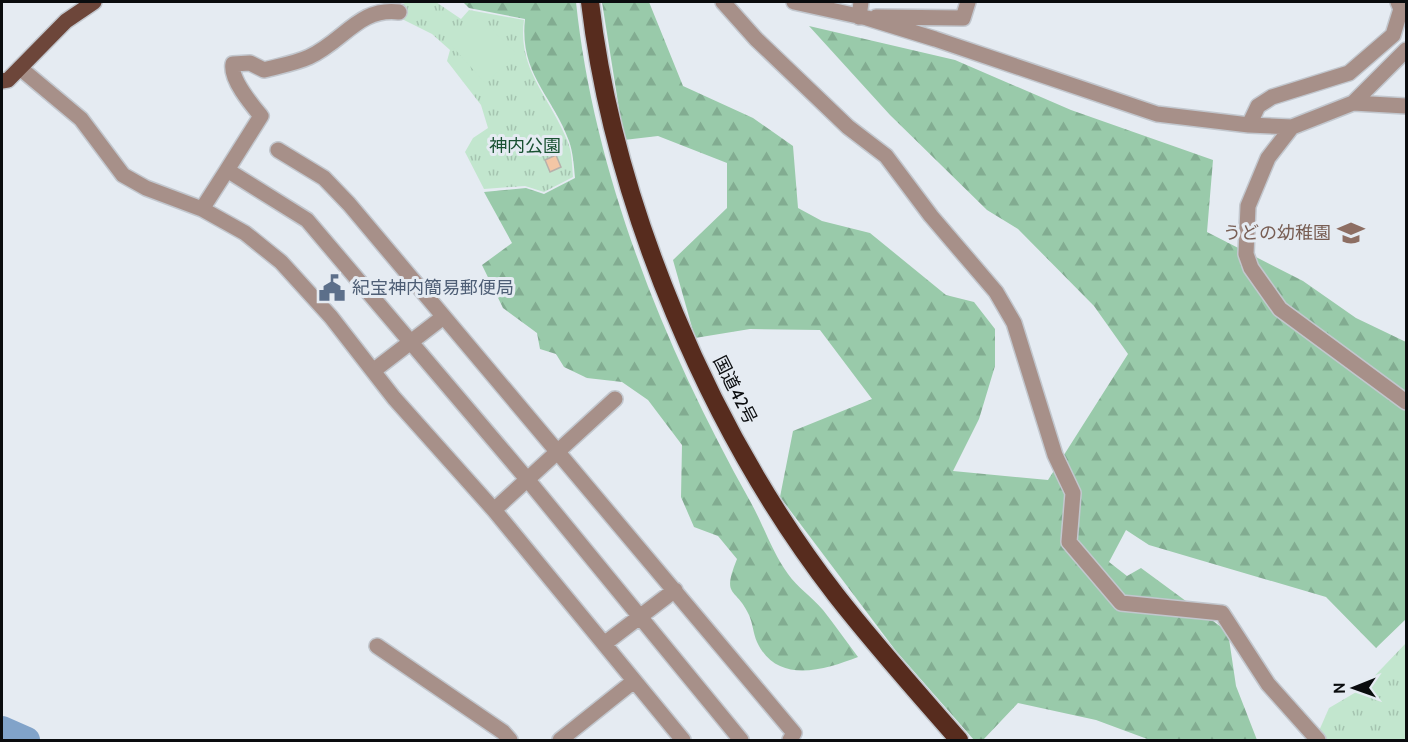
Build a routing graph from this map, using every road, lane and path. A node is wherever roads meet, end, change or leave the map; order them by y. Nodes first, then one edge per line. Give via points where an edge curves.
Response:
1 (94, 2) edge
2 (590, 2) edge
3 (723, 2) edge
4 (794, 2) edge
5 (968, 2) edge
6 (1398, 2) edge
7 (399, 12) dead end
8 (864, 12) edge
9 (1407, 50) edge
10 (20, 68) junction
11 (2, 81) edge
12 (1353, 103) junction
13 (1407, 106) edge
14 (1249, 125) junction
15 (1292, 127) junction
16 (278, 150) dead end
17 (227, 170) junction
18 (202, 209) junction
19 (442, 318) junction
20 (411, 342) junction
21 (373, 370) junction
22 (615, 399) dead end
23 (1407, 402) edge
24 (556, 453) junction
25 (527, 480) junction
26 (494, 510) junction
27 (675, 590) junction
28 (640, 616) junction
29 (604, 644) junction
30 (377, 646) dead end
31 (634, 681) junction
32 (510, 741) edge
33 (560, 741) edge
34 (683, 741) edge
35 (741, 741) edge
36 (790, 741) edge
37 (959, 741) edge
38 (1318, 741) edge

1 - 10 main road via 66,21
2 - 37 highway, 国道42号 via 610,114 636,203 671,302 711,395 764,489 836,594
3 - 38 street via 848,127 886,156 996,292 1014,323 1054,455 1073,493 1069,542 1121,603 1222,613 1268,684
4 - 8 street
5 - 8 street via 963,18
6 - 14 street via 1401,9 1393,35 1377,52 1349,73 1272,97 1258,106
7 - 17 street via 386,10 365,15 349,31 309,57 264,70 250,63 233,63 242,90 261,116
8 - 14 street via 1157,114
9 - 12 street
10 - 11 main road
10 - 18 street via 81,119 123,175
12 - 13 street
12 - 15 street
14 - 15 street
15 - 23 street via 1268,158 1248,206 1246,254 1251,268 1280,309
16 - 19 street via 324,178
17 - 18 street
17 - 20 street via 307,220
18 - 21 street via 245,232 281,262
19 - 20 street
19 - 24 street
20 - 21 street
20 - 25 street
21 - 26 street
22 - 24 street
24 - 25 street
24 - 27 street
25 - 26 street
25 - 28 street
26 - 29 street
27 - 28 street
27 - 36 street via 794,733
28 - 29 street
28 - 35 street
29 - 31 street
30 - 32 street via 503,732
31 - 33 street
31 - 34 street

